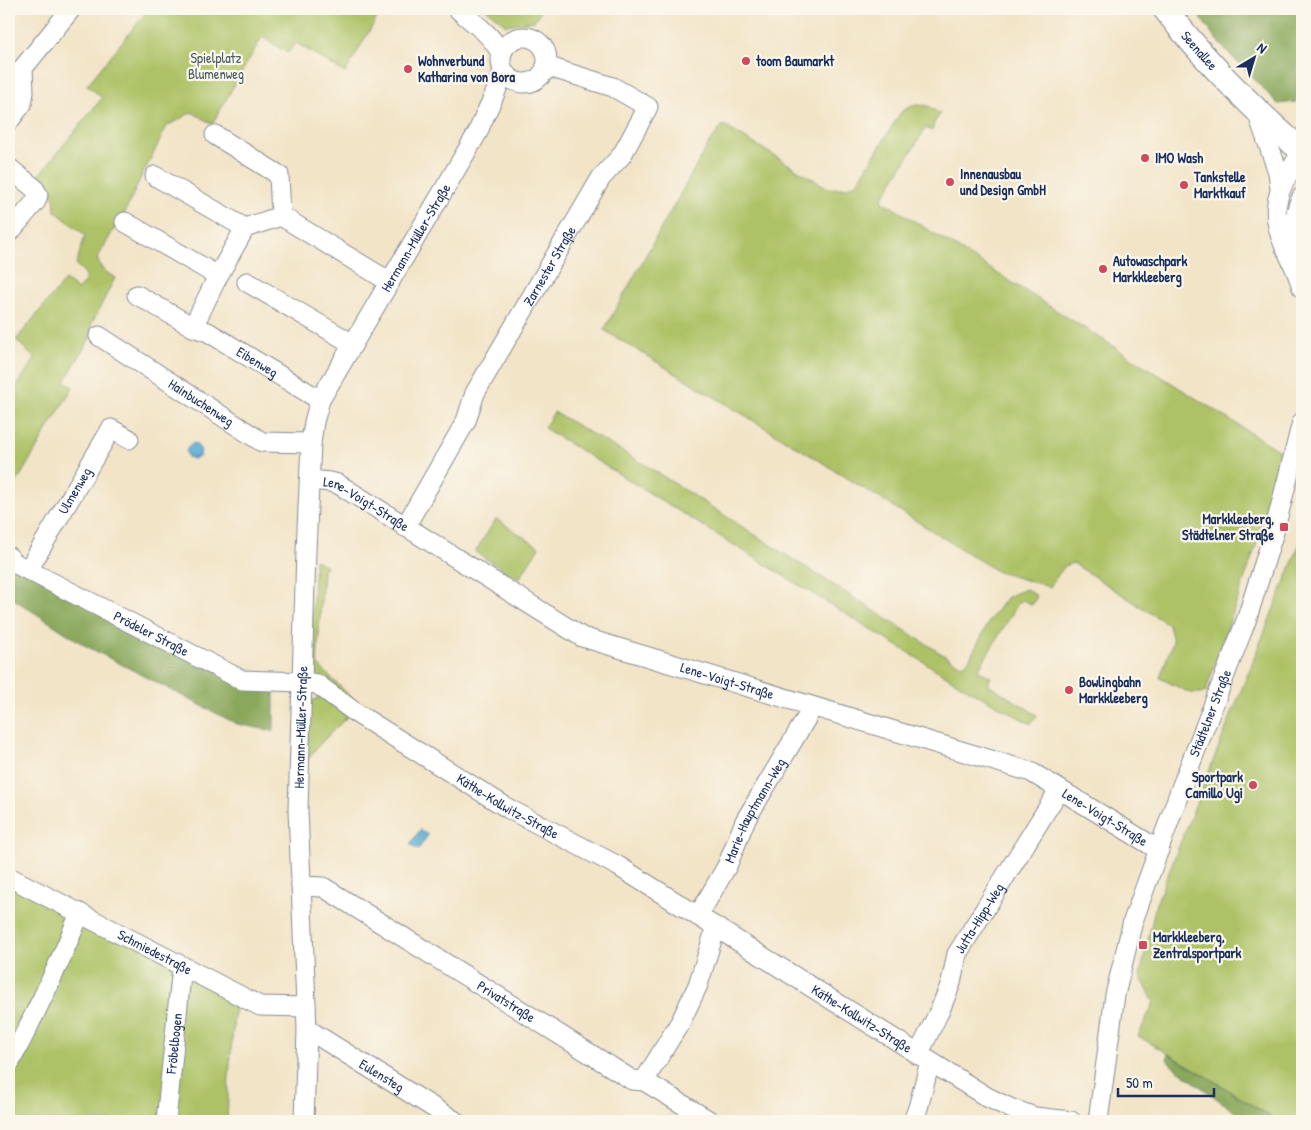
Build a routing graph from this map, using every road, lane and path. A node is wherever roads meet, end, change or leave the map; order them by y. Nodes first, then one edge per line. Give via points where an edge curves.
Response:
1 (72, 9) edge
2 (458, 9) edge
3 (470, 9) edge
4 (1165, 9) edge
5 (506, 55) junction
6 (546, 66) junction
7 (519, 83) junction
8 (1257, 112) junction
9 (9, 121) edge
10 (478, 132) junction
11 (215, 136) dead end
12 (1302, 151) edge
13 (9, 168) edge
14 (155, 176) dead end
15 (1280, 189) junction
16 (1302, 197) edge
17 (281, 216) junction
18 (125, 222) dead end
19 (245, 228) junction
20 (9, 233) edge
21 (1295, 266) junction
22 (218, 276) junction
23 (247, 282) dead end
24 (390, 282) junction
25 (1302, 288) edge
26 (137, 294) dead end
27 (193, 327) junction
28 (99, 336) dead end
29 (353, 344) junction
30 (320, 400) junction
31 (1302, 422) edge
32 (129, 439) dead end
33 (311, 443) junction
34 (310, 480) junction
35 (405, 526) junction
36 (9, 557) edge
37 (28, 570) junction
38 (303, 682) junction
39 (813, 707) junction
40 (1059, 790) junction
41 (1159, 850) junction
42 (9, 877) edge
43 (301, 886) junction
44 (80, 913) junction
45 (698, 916) junction
46 (716, 927) junction
47 (182, 966) junction
48 (306, 1007) junction
49 (307, 1029) junction
50 (924, 1058) junction
51 (9, 1064) edge
52 (644, 1081) junction
53 (166, 1121) edge
54 (304, 1121) edge
55 (455, 1121) edge
56 (710, 1121) edge
57 (913, 1121) edge
58 (1070, 1121) edge
59 (1098, 1121) edge

1 - 9 street via 23,68 22,104
2 - 5 street
3 - 5 street
4 - 8 main road, Seenallee
5 - 6 street via 526,37 538,41 544,48
5 - 7 street via 510,79
5 - 10 street, Hermann-Müller-Straße via 501,82
6 - 7 street via 536,80
6 - 35 street, Zarnester Straße via 613,88 648,107 622,155 601,178 475,393 466,421
7 - 10 street, Hermann-Müller-Straße
8 - 12 main road, Seenallee
8 - 15 street, Seenallee via 1278,172
10 - 24 street, Hermann-Müller-Straße
11 - 17 street via 279,175
12 - 15 street
13 - 20 street via 38,195
14 - 19 street
15 - 21 street via 1277,225
16 - 21 street via 1293,221
17 - 19 street
17 - 24 street
18 - 22 street
19 - 22 street
21 - 25 street
22 - 27 street
23 - 29 street
24 - 29 street, Hermann-Müller-Straße
26 - 27 street, Eibenweg
27 - 30 street, Eibenweg via 208,332
28 - 33 street, Hainbuchenweg via 262,442
29 - 30 street, Hermann-Müller-Straße
30 - 33 street, Hermann-Müller-Straße
31 - 41 street, Städtelner Straße via 1274,532 1246,621
32 - 37 street, Ulmenweg via 111,428
33 - 34 street, Hermann-Müller-Straße
34 - 35 street, Lene-Voigt-Straße via 338,484
34 - 38 street, Hermann-Müller-Straße
35 - 39 street, Lene-Voigt-Straße via 582,637
36 - 37 street, Prödeler Straße
37 - 38 street, Prödeler Straße via 242,680
38 - 43 street, Hermann-Müller-Straße via 298,810
38 - 45 street, Käthe-Kollwitz-Straße via 317,684 356,713 508,809 618,866
39 - 40 street, Lene-Voigt-Straße via 1031,772
39 - 45 street, Marie-Hauptmann-Weg via 745,821 727,866
40 - 41 street, Lene-Voigt-Straße
40 - 50 street, Jutta-Hipp-Weg via 957,954 951,984
41 - 59 street, Städtelner Straße via 1133,920 1115,995
42 - 44 street, Schmiedestraße
43 - 48 street, Hermann-Müller-Straße
43 - 52 street, Privatstraße via 323,886 632,1080
44 - 47 street, Schmiedestraße
44 - 51 street via 55,973
45 - 46 street, Käthe-Kollwitz-Straße
46 - 50 street, Käthe-Kollwitz-Straße
46 - 52 street via 698,985
47 - 48 street, Schmiedestraße via 260,1006
47 - 53 street, Fröbelbogen
48 - 49 street, Hermann-Müller-Straße
49 - 54 street, Hermann-Müller-Straße
49 - 55 street, Eulensteg
50 - 57 street via 918,1108
50 - 58 street, Käthe-Kollwitz-Straße via 1012,1109 1035,1117
52 - 56 street, Privatstraße

